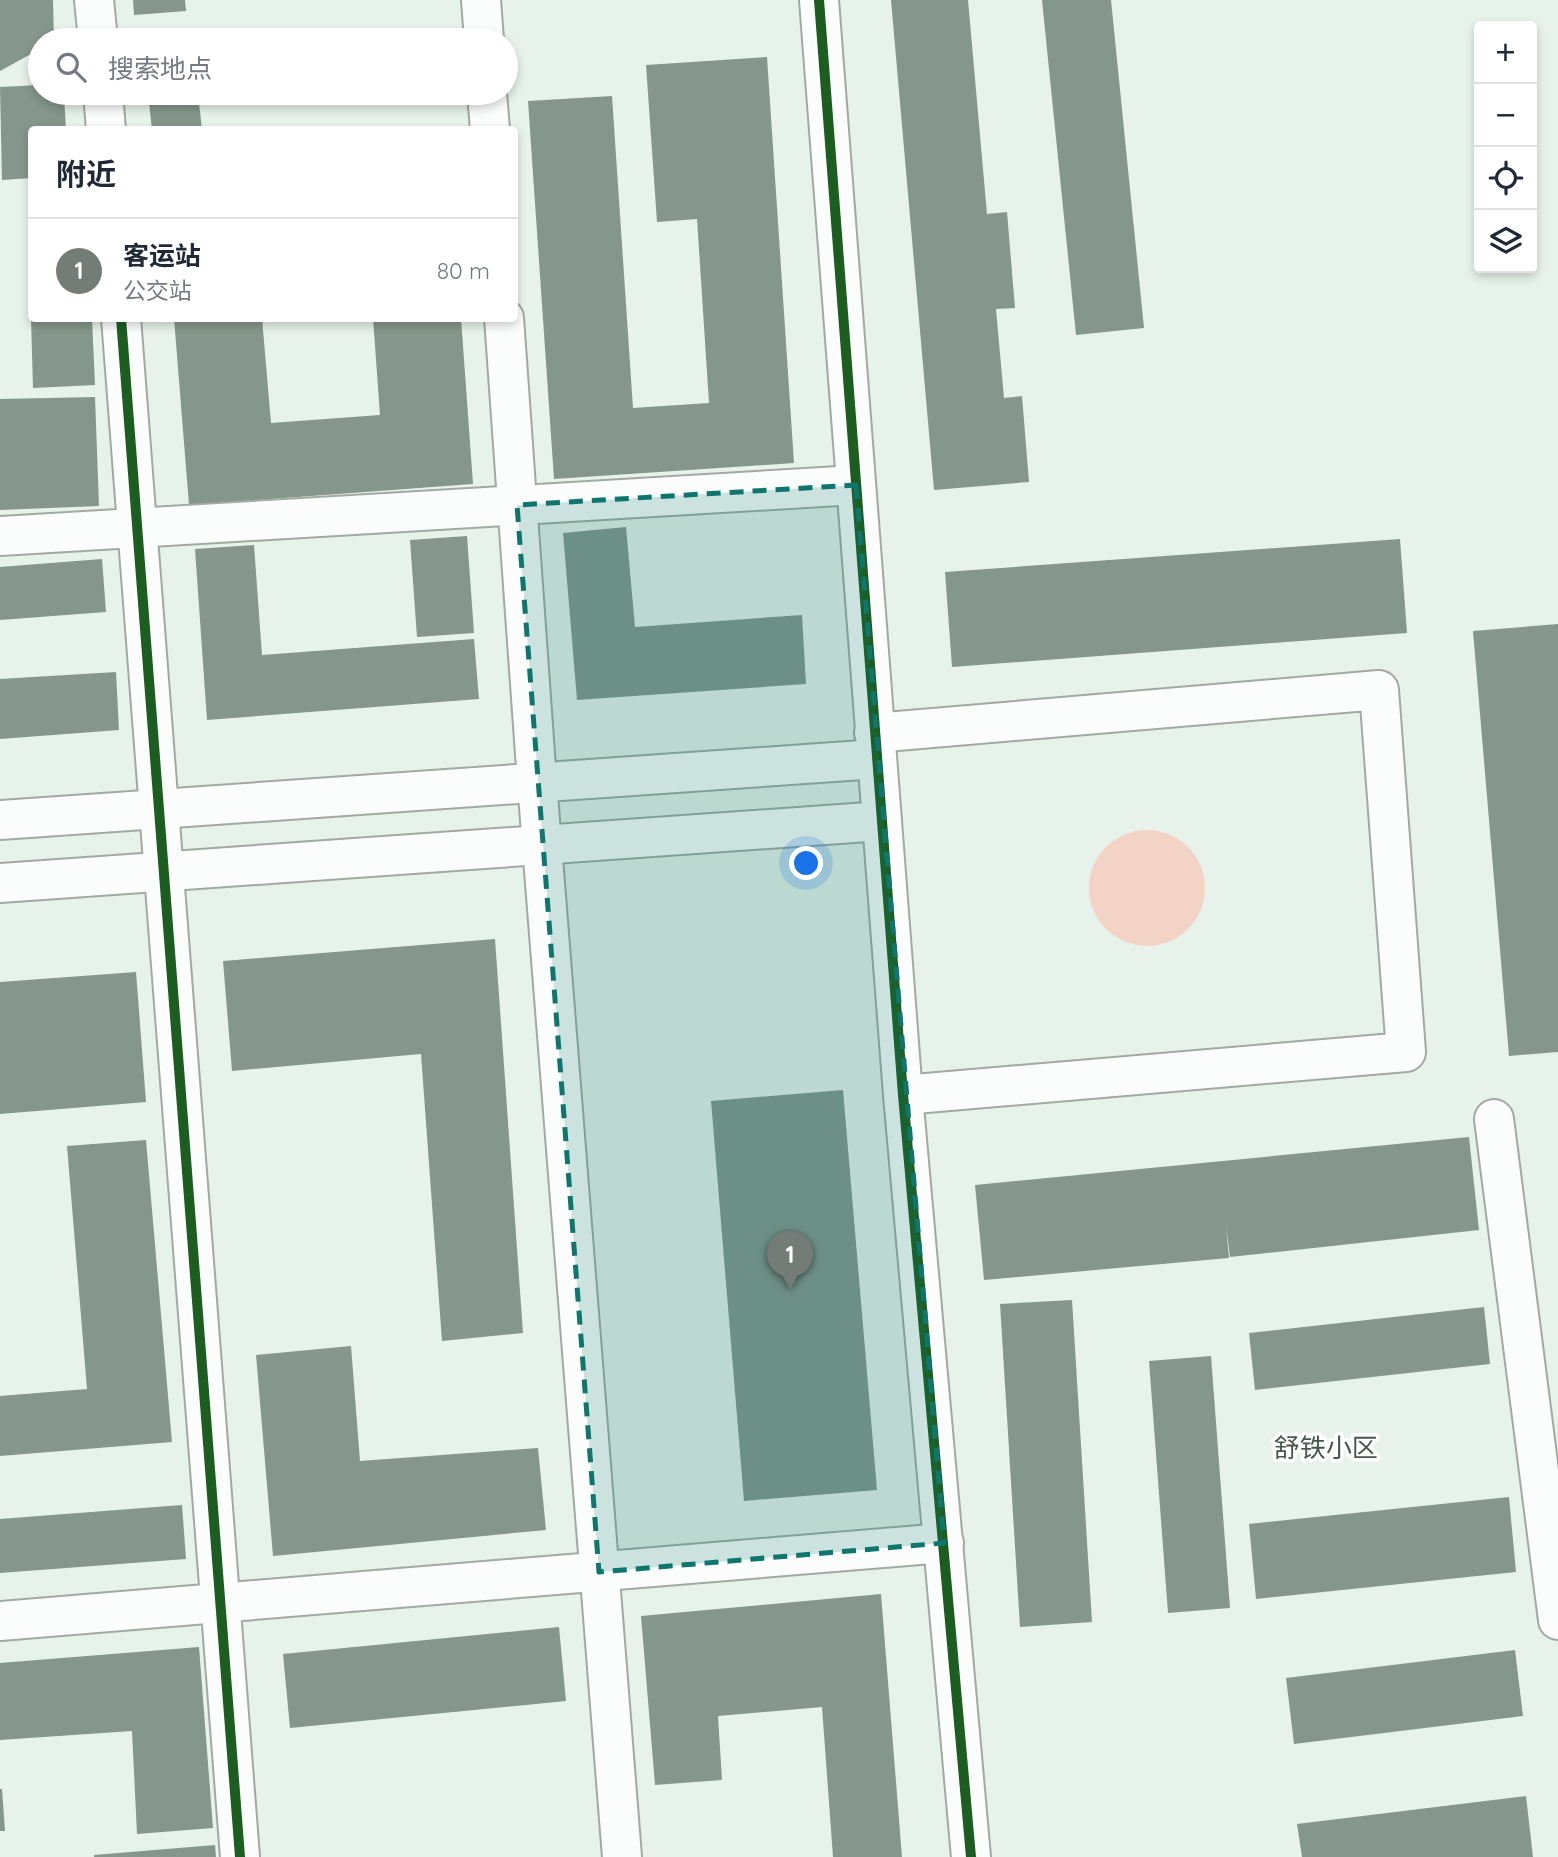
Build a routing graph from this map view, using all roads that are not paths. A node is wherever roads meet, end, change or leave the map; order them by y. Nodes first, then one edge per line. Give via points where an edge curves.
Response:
1 (94, 0) edge
2 (481, 0) edge
3 (819, 0) edge
4 (98, 28) edge
5 (483, 28) edge
6 (104, 105) edge
7 (488, 105) edge
8 (106, 126) edge
9 (490, 126) edge
10 (121, 322) edge
11 (504, 322) edge
12 (856, 485) junction
13 (517, 505) junction
14 (139, 528) junction
15 (0, 536) edge
16 (876, 746) junction
17 (537, 782) junction
18 (162, 809) junction
19 (0, 820) edge
20 (882, 821) junction
21 (542, 845) junction
22 (166, 871) junction
23 (0, 883) edge
24 (902, 1095) junction
25 (1494, 1119) dead end
26 (944, 1543) junction
27 (600, 1572) junction
28 (221, 1603) junction
29 (1558, 1620) edge
30 (0, 1621) edge
31 (240, 1857) edge
32 (622, 1857) edge
33 (971, 1857) edge

1 - 4 street
2 - 5 street
3 - 12 street
6 - 8 street
7 - 9 street
10 - 14 street
11 - 13 street
12 - 13 street
12 - 16 street
13 - 14 street
13 - 17 street
14 - 15 street
14 - 18 street
16 - 17 street
16 - 20 street
16 - 24 street via 1379,690 1406,1052
17 - 18 street
17 - 21 street
18 - 19 street
18 - 22 street
20 - 21 street
20 - 24 street
21 - 22 street
21 - 27 street
22 - 23 street
22 - 28 street
24 - 26 street
25 - 29 street
26 - 27 street
26 - 33 street
27 - 28 street
27 - 32 street
28 - 30 street
28 - 31 street

